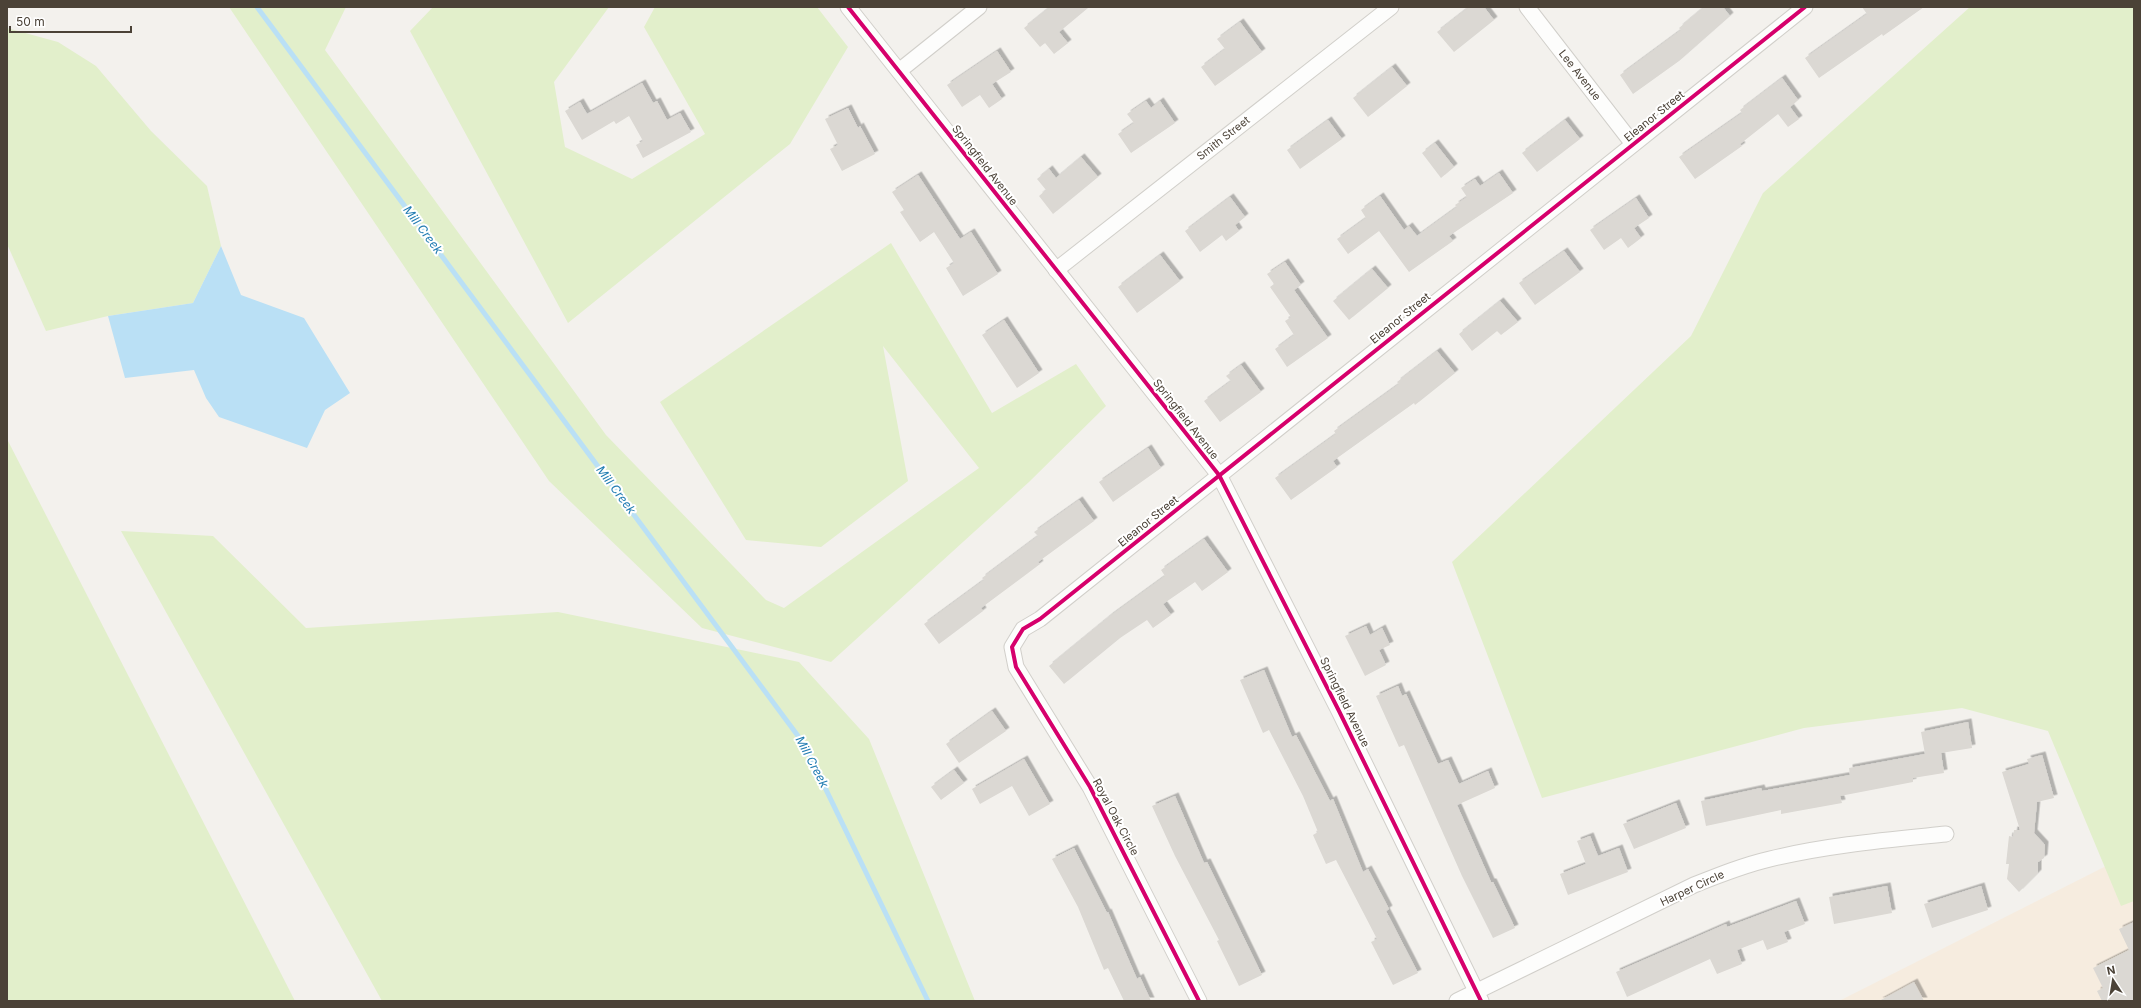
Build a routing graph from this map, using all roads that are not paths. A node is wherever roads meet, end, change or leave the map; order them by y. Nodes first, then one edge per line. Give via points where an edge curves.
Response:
1 (848, 7) edge
2 (979, 7) edge
3 (1390, 7) edge
4 (1527, 7) edge
5 (1805, 7) edge
6 (899, 71) junction
7 (1633, 144) junction
8 (1056, 270) junction
9 (1219, 475) junction
10 (1012, 647) joint
11 (1946, 834) dead end
12 (1479, 996) edge
13 (1199, 1001) edge
14 (1457, 1001) edge

1 - 6 street, Springfield Avenue
2 - 6 street
3 - 8 street, Smith Street
4 - 7 street, Lee Avenue
5 - 7 street, Eleanor Street
6 - 8 street, Springfield Avenue
7 - 9 street, Eleanor Street
8 - 9 street, Springfield Avenue
9 - 10 street, Eleanor Street via 1040,619 1023,629
9 - 12 street, Springfield Avenue via 1340,711
10 - 13 street, Royal Oak Circle via 1016,667 1090,786
11 - 12 street, Harper Circle via 1770,858 1732,870 1694,885
12 - 14 street, Harper Circle

